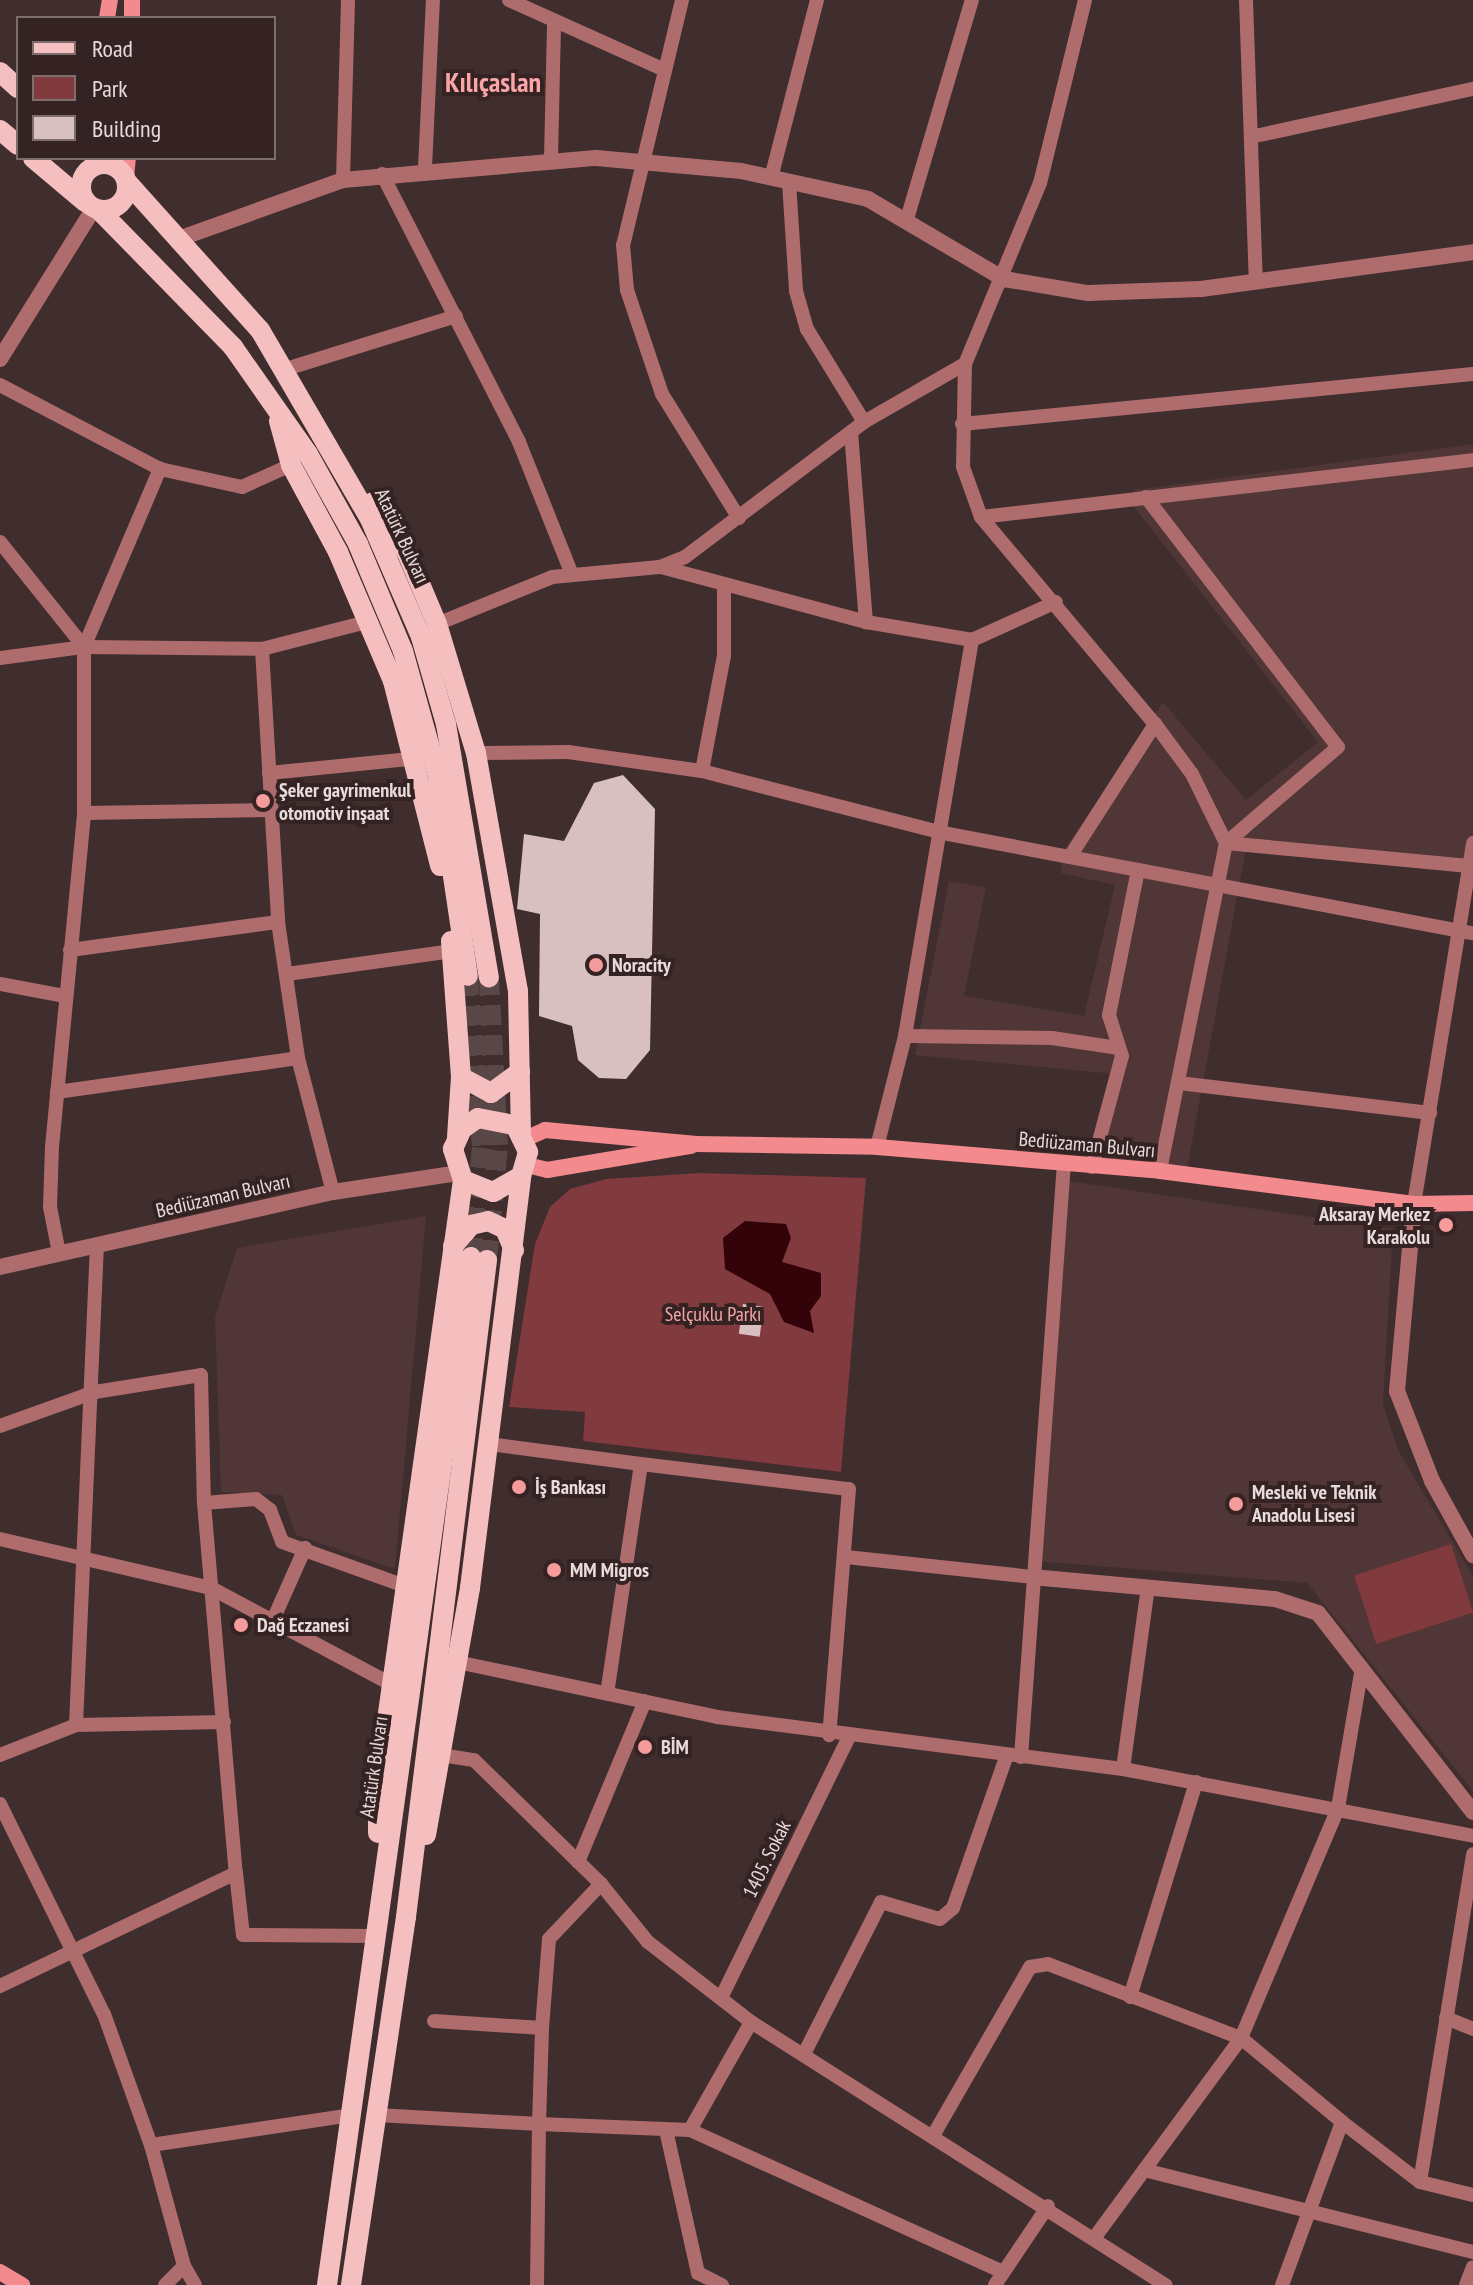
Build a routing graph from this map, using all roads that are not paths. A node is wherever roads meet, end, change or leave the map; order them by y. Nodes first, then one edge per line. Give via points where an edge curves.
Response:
1 (348, 0) edge
2 (433, 0) edge
3 (509, 0) edge
4 (682, 0) edge
5 (817, 0) edge
6 (972, 0) edge
7 (1085, 0) edge
8 (1246, 0) edge
9 (554, 23) junction
10 (665, 70) junction
11 (1473, 89) edge
12 (0, 130) edge
13 (1255, 136) junction
14 (16, 143) edge
15 (551, 158) junction
16 (35, 160) edge
17 (102, 161) edge
18 (644, 163) junction
19 (425, 168) junction
20 (127, 173) edge
21 (382, 174) junction
22 (771, 178) junction
23 (343, 180) junction
24 (789, 182) junction
25 (93, 207) junction
26 (907, 219) junction
27 (181, 238) junction
28 (1473, 252) edge
29 (1004, 279) junction
30 (1256, 280) junction
31 (456, 316) junction
32 (0, 359) edge
33 (965, 364) junction
34 (286, 369) junction
35 (1473, 374) edge
36 (0, 385) edge
37 (273, 402) junction
38 (864, 422) junction
39 (962, 424) junction
40 (851, 432) junction
41 (1473, 460) edge
42 (291, 465) junction
43 (160, 469) junction
44 (1146, 497) junction
45 (981, 517) junction
46 (739, 518) junction
47 (0, 542) edge
48 (660, 567) junction
49 (571, 572) junction
50 (724, 584) junction
51 (1056, 602) junction
52 (370, 621) junction
53 (866, 622) junction
54 (437, 624) junction
55 (972, 640) junction
56 (84, 647) junction
57 (262, 649) junction
58 (0, 658) edge
59 (1155, 724) junction
60 (476, 753) junction
61 (418, 758) junction
62 (702, 771) junction
63 (269, 773) junction
64 (271, 810) junction
65 (84, 813) junction
66 (943, 833) junction
67 (1226, 843) junction
68 (1473, 843) edge
69 (1071, 855) junction
70 (1469, 866) junction
71 (1138, 870) junction
72 (1222, 891) junction
73 (278, 922) junction
74 (1467, 932) edge
75 (70, 950) junction
76 (452, 951) junction
77 (287, 974) junction
78 (468, 976) tunnel mouth
79 (489, 977) tunnel mouth
80 (0, 984) edge
81 (64, 996) junction
82 (905, 1036) junction
83 (1119, 1048) junction
84 (298, 1058) junction
85 (520, 1072) junction
86 (461, 1077) junction
87 (1179, 1083) junction
88 (57, 1092) junction
89 (1430, 1113) junction
90 (523, 1136) junction
91 (457, 1137) junction
92 (696, 1144) junction
93 (877, 1147) junction
94 (1064, 1163) junction
95 (1092, 1167) junction
96 (524, 1170) junction
97 (1160, 1171) junction
98 (460, 1176) junction
99 (333, 1192) junction
100 (1473, 1203) edge
101 (1414, 1204) junction
102 (97, 1247) junction
103 (59, 1253) junction
104 (516, 1254) junction
105 (470, 1255) junction
106 (0, 1267) edge
107 (95, 1392) junction
108 (0, 1426) edge
109 (489, 1444) junction
110 (641, 1464) junction
111 (204, 1503) junction
112 (0, 1539) edge
113 (305, 1548) junction
114 (87, 1555) junction
115 (1473, 1555) edge
116 (846, 1557) junction
117 (1032, 1577) junction
118 (408, 1587) junction
119 (1148, 1587) junction
120 (211, 1588) junction
121 (273, 1620) junction
122 (457, 1662) junction
123 (1362, 1668) junction
124 (393, 1685) junction
125 (607, 1693) junction
126 (645, 1701) junction
127 (224, 1722) junction
128 (76, 1725) junction
129 (829, 1735) junction
130 (849, 1737) junction
131 (0, 1755) edge
132 (441, 1755) junction
133 (1014, 1756) junction
134 (1123, 1769) junction
135 (1196, 1782) junction
136 (0, 1804) edge
137 (1338, 1808) junction
138 (1473, 1812) edge
139 (1473, 1836) edge
140 (1473, 1854) edge
141 (578, 1862) junction
142 (236, 1873) junction
143 (601, 1884) junction
144 (380, 1911) junction
145 (406, 1917) junction
146 (376, 1936) junction
147 (71, 1950) junction
148 (0, 1986) edge
149 (1130, 1997) junction
150 (721, 1998) junction
151 (1446, 2018) junction
152 (434, 2021) dead end
153 (751, 2022) junction
154 (542, 2028) junction
155 (1473, 2029) edge
156 (1241, 2038) junction
157 (804, 2054) junction
158 (351, 2115) junction
159 (377, 2115) junction
160 (1342, 2122) junction
161 (539, 2124) junction
162 (666, 2130) junction
163 (690, 2130) junction
164 (934, 2134) junction
165 (151, 2145) junction
166 (1144, 2170) junction
167 (1420, 2182) junction
168 (1473, 2195) edge
169 (1048, 2206) junction
170 (1309, 2213) junction
171 (1095, 2237) junction
172 (1473, 2252) edge
173 (184, 2266) junction
174 (1473, 2267) edge
175 (0, 2272) edge
176 (1003, 2272) junction
177 (699, 2279) edge
178 (22, 2285) edge
179 (165, 2285) edge
180 (195, 2285) edge
181 (327, 2285) edge
182 (351, 2285) edge
183 (537, 2285) edge
184 (722, 2285) edge
185 (995, 2285) edge
186 (1166, 2285) edge
187 (1282, 2285) edge
188 (1466, 2285) edge

1 - 23 street
2 - 19 street
3 - 9 street
4 - 10 street
5 - 22 street
6 - 26 street
7 - 29 street via 1040,183
8 - 13 street
9 - 10 street
9 - 15 street
10 - 18 street
11 - 13 street
12 - 14 main road
13 - 30 street
15 - 18 street
15 - 19 street
16 - 25 main road
17 - 20 main road, Atatürk Bulvarı
17 - 25 main road via 83,176
18 - 22 street
18 - 46 street via 623,245 627,290 662,394
19 - 21 street
20 - 25 main road via 120,204
20 - 27 main road, Atatürk Bulvarı
21 - 23 street
21 - 31 street
22 - 24 street
23 - 27 street
24 - 26 street via 868,199
24 - 38 street via 796,291 807,329
25 - 32 street
25 - 37 main road via 233,347
26 - 29 street
27 - 34 main road, Atatürk Bulvarı
28 - 30 street
29 - 30 street via 1088,293
29 - 33 street
31 - 34 street
31 - 49 street via 519,442
33 - 38 street
33 - 39 street
34 - 54 main road via 407,553
34 - 79 main road, Atatürk Bulvarı via 370,519 421,637 468,822
35 - 39 street
36 - 43 street
37 - 42 main road
37 - 78 main road via 358,544 403,651 438,776
38 - 40 street
39 - 45 street via 963,467
40 - 46 street
40 - 53 street
41 - 44 street
42 - 43 street via 242,487
42 - 52 main road
43 - 56 street
44 - 45 street
44 - 67 street via 1338,747
45 - 51 street
46 - 48 street
47 - 56 street
48 - 49 street
48 - 50 street
49 - 54 street
50 - 53 street
50 - 62 street via 724,656
51 - 55 street
51 - 59 street
52 - 57 street
52 - 61 main road
53 - 55 street
54 - 60 main road
55 - 66 street
56 - 57 street
56 - 58 street
56 - 65 street
57 - 63 street
59 - 67 street via 1192,774
59 - 69 street
60 - 62 street via 568,752
60 - 85 main road via 518,991
61 - 63 street
61 - 76 main road
62 - 66 street
63 - 64 street
64 - 65 street
64 - 73 street
65 - 75 street
66 - 69 street
66 - 82 street
67 - 70 street
67 - 72 street
68 - 70 street
69 - 71 street
70 - 74 street
71 - 72 street
71 - 83 street via 1109,1015
72 - 74 street
72 - 87 street
73 - 75 street
73 - 77 street
74 - 89 street
75 - 81 street
76 - 77 street
76 - 86 main road
77 - 84 street
80 - 81 street
81 - 88 street
82 - 83 street via 1039,1037
82 - 93 street
83 - 95 street
84 - 88 street
84 - 99 street
85 - 86 main road via 491,1093
85 - 90 main road
86 - 91 main road
87 - 89 street
87 - 97 street
88 - 103 street via 50,1207
89 - 101 street
90 - 91 main road via 488,1117
90 - 92 main road via 545,1130
90 - 96 main road
91 - 98 main road
92 - 93 main road, Bediüzaman Bulvarı
92 - 96 main road
93 - 94 main road, Bediüzaman Bulvarı
94 - 95 main road, Bediüzaman Bulvarı
94 - 117 street
95 - 97 main road, Bediüzaman Bulvarı
96 - 98 main road via 493,1192
96 - 104 main road
97 - 101 main road, Bediüzaman Bulvarı
98 - 99 street, Bediüzaman Bulvarı
98 - 105 main road
99 - 102 street, Bediüzaman Bulvarı
100 - 101 main road, Bediüzaman Bulvarı
101 - 115 street via 1397,1391 1432,1481
102 - 103 street, Bediüzaman Bulvarı
102 - 107 street
103 - 106 street, Bediüzaman Bulvarı
104 - 105 main road via 505,1229 488,1221 471,1225
104 - 109 main road
105 - 118 main road
105 - 144 main road, Atatürk Bulvarı
105 - 145 main road
107 - 108 street
107 - 111 street via 201,1375
107 - 114 street
109 - 110 street
109 - 122 main road
110 - 116 street via 849,1489
110 - 125 street
111 - 113 street via 256,1499 270,1510 282,1542
111 - 120 street
112 - 114 street
113 - 118 street
113 - 121 street
114 - 120 street
114 - 128 street
116 - 117 street
116 - 129 street
117 - 119 street
117 - 133 street
118 - 124 main road
119 - 123 street via 1296,1601 1318,1613
119 - 134 street
120 - 121 street
120 - 127 street
121 - 124 street
122 - 125 street
122 - 132 main road
123 - 137 street
123 - 138 street
124 - 144 main road via 378,1784
125 - 126 street
126 - 129 street
126 - 141 street
127 - 128 street
127 - 142 street
128 - 131 street
129 - 130 street
130 - 133 street
130 - 150 street, 1405. Sokak
132 - 141 street via 474,1760
132 - 145 main road
133 - 134 street
133 - 157 street via 953,1908 940,1919 881,1902
134 - 135 street
135 - 137 street
135 - 149 street
136 - 147 street
137 - 139 street
137 - 156 street
140 - 151 street
141 - 143 street
142 - 146 street via 243,1935
142 - 147 street
143 - 150 street via 648,1942
143 - 154 street via 549,1939
144 - 146 main road, Atatürk Bulvarı
145 - 159 main road
146 - 158 main road, Atatürk Bulvarı
147 - 148 street
147 - 165 street via 104,2014
149 - 156 street
149 - 164 street via 1048,1964 1030,1967
150 - 153 street
151 - 155 street
151 - 167 street
152 - 154 street
153 - 157 street
153 - 163 street
154 - 161 street
156 - 160 street
156 - 166 street
157 - 164 street
158 - 165 street
158 - 181 main road, Atatürk Bulvarı
159 - 161 street
159 - 182 main road
160 - 167 street
160 - 170 street
161 - 162 street
161 - 183 street
162 - 163 street
162 - 177 street
163 - 176 street
164 - 169 street
165 - 173 street
166 - 170 street
166 - 171 street
167 - 168 street
169 - 171 street
169 - 176 street
170 - 172 street
170 - 187 street
171 - 186 street
173 - 179 street
173 - 180 street
174 - 188 street
175 - 178 main road
176 - 185 street
177 - 184 street

